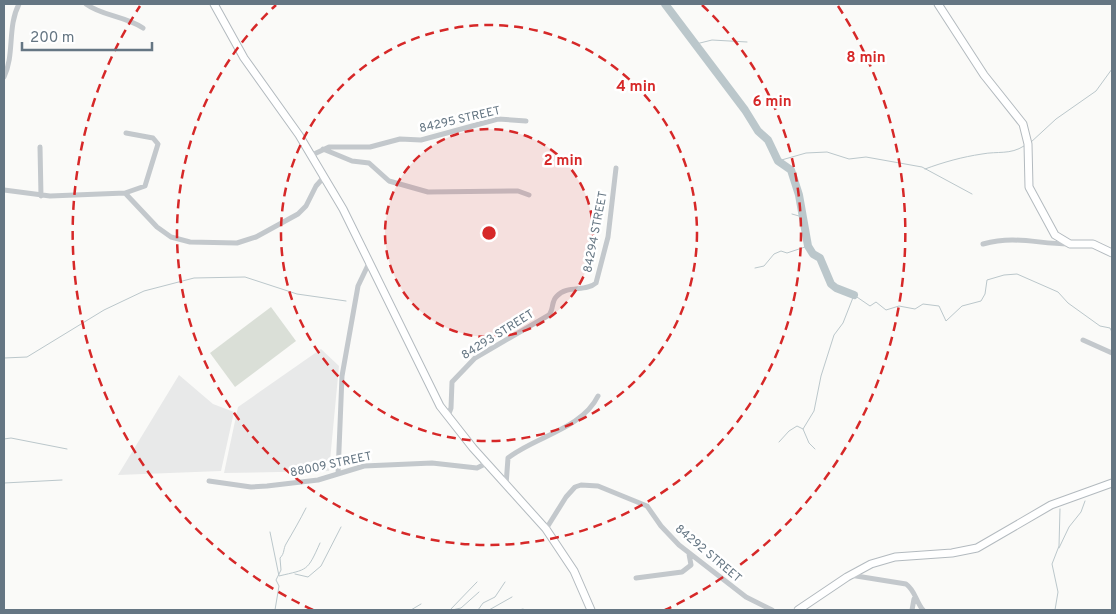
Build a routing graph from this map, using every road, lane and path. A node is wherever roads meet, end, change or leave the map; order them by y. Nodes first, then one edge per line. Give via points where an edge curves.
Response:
1 (19, 4) edge
2 (86, 4) edge
3 (214, 4) edge
4 (938, 4) edge
5 (142, 28) dead end
6 (4, 77) edge
7 (526, 121) dead end
8 (126, 133) dead end
9 (40, 147) dead end
10 (323, 148) junction
11 (312, 155) junction
12 (616, 168) dead end
13 (324, 177) junction
14 (4, 190) edge
15 (125, 193) junction
16 (529, 195) dead end
17 (40, 196) junction
18 (983, 244) dead end
19 (1070, 244) junction
20 (1112, 253) edge
21 (369, 263) junction
22 (554, 299) joint
23 (1083, 340) dead end
24 (1112, 353) edge
25 (598, 396) dead end
26 (448, 416) junction
27 (338, 463) junction
28 (487, 463) junction
29 (352, 469) junction
30 (338, 474) junction
31 (209, 481) dead end
32 (1112, 483) edge
33 (506, 485) junction
34 (546, 528) junction
35 (689, 552) junction
36 (850, 575) junction
37 (636, 578) dead end
38 (915, 597) junction
39 (591, 610) edge
40 (772, 610) edge
41 (798, 610) edge
42 (912, 610) edge
43 (923, 610) edge

1 - 6 street via 12,24 9,64
2 - 5 street
3 - 11 street via 244,58
4 - 19 street via 984,75 1023,124 1028,144 1030,191 1055,234
7 - 10 street, 84295 STREET via 498,119 421,140 400,139 363,148
8 - 15 street via 156,139 158,144 145,186
9 - 17 street
10 - 11 street
10 - 16 street via 352,161 369,164 389,181 428,192 518,191
11 - 13 street
12 - 22 street, 84294 STREET via 608,237 596,282 589,287 563,292
13 - 15 street via 298,214 256,237 237,243 190,242 171,237
13 - 21 street
14 - 17 street
15 - 17 street
18 - 19 street via 1012,239
19 - 20 street via 1093,244
21 - 26 street via 422,372
21 - 27 street via 358,286 342,376
22 - 26 street, 84293 STREET via 549,315 475,358 459,372 452,382
23 - 24 street
25 - 33 street via 591,406 554,434 508,458
26 - 28 street
27 - 29 street
27 - 30 street
28 - 29 street, 88009 STREET via 477,468 432,463
28 - 33 street
29 - 30 street, 88009 STREET
30 - 31 street, 88009 STREET via 318,480 251,487
32 - 36 street via 1051,505 977,548 882,559
33 - 34 street
34 - 35 street, 84292 STREET via 576,487 598,486 648,506 661,526
34 - 39 street via 574,571
35 - 37 street via 691,565 686,570
35 - 40 street, 84292 STREET via 746,597
36 - 38 street via 900,582 912,589
36 - 41 street
38 - 42 street
38 - 43 street

